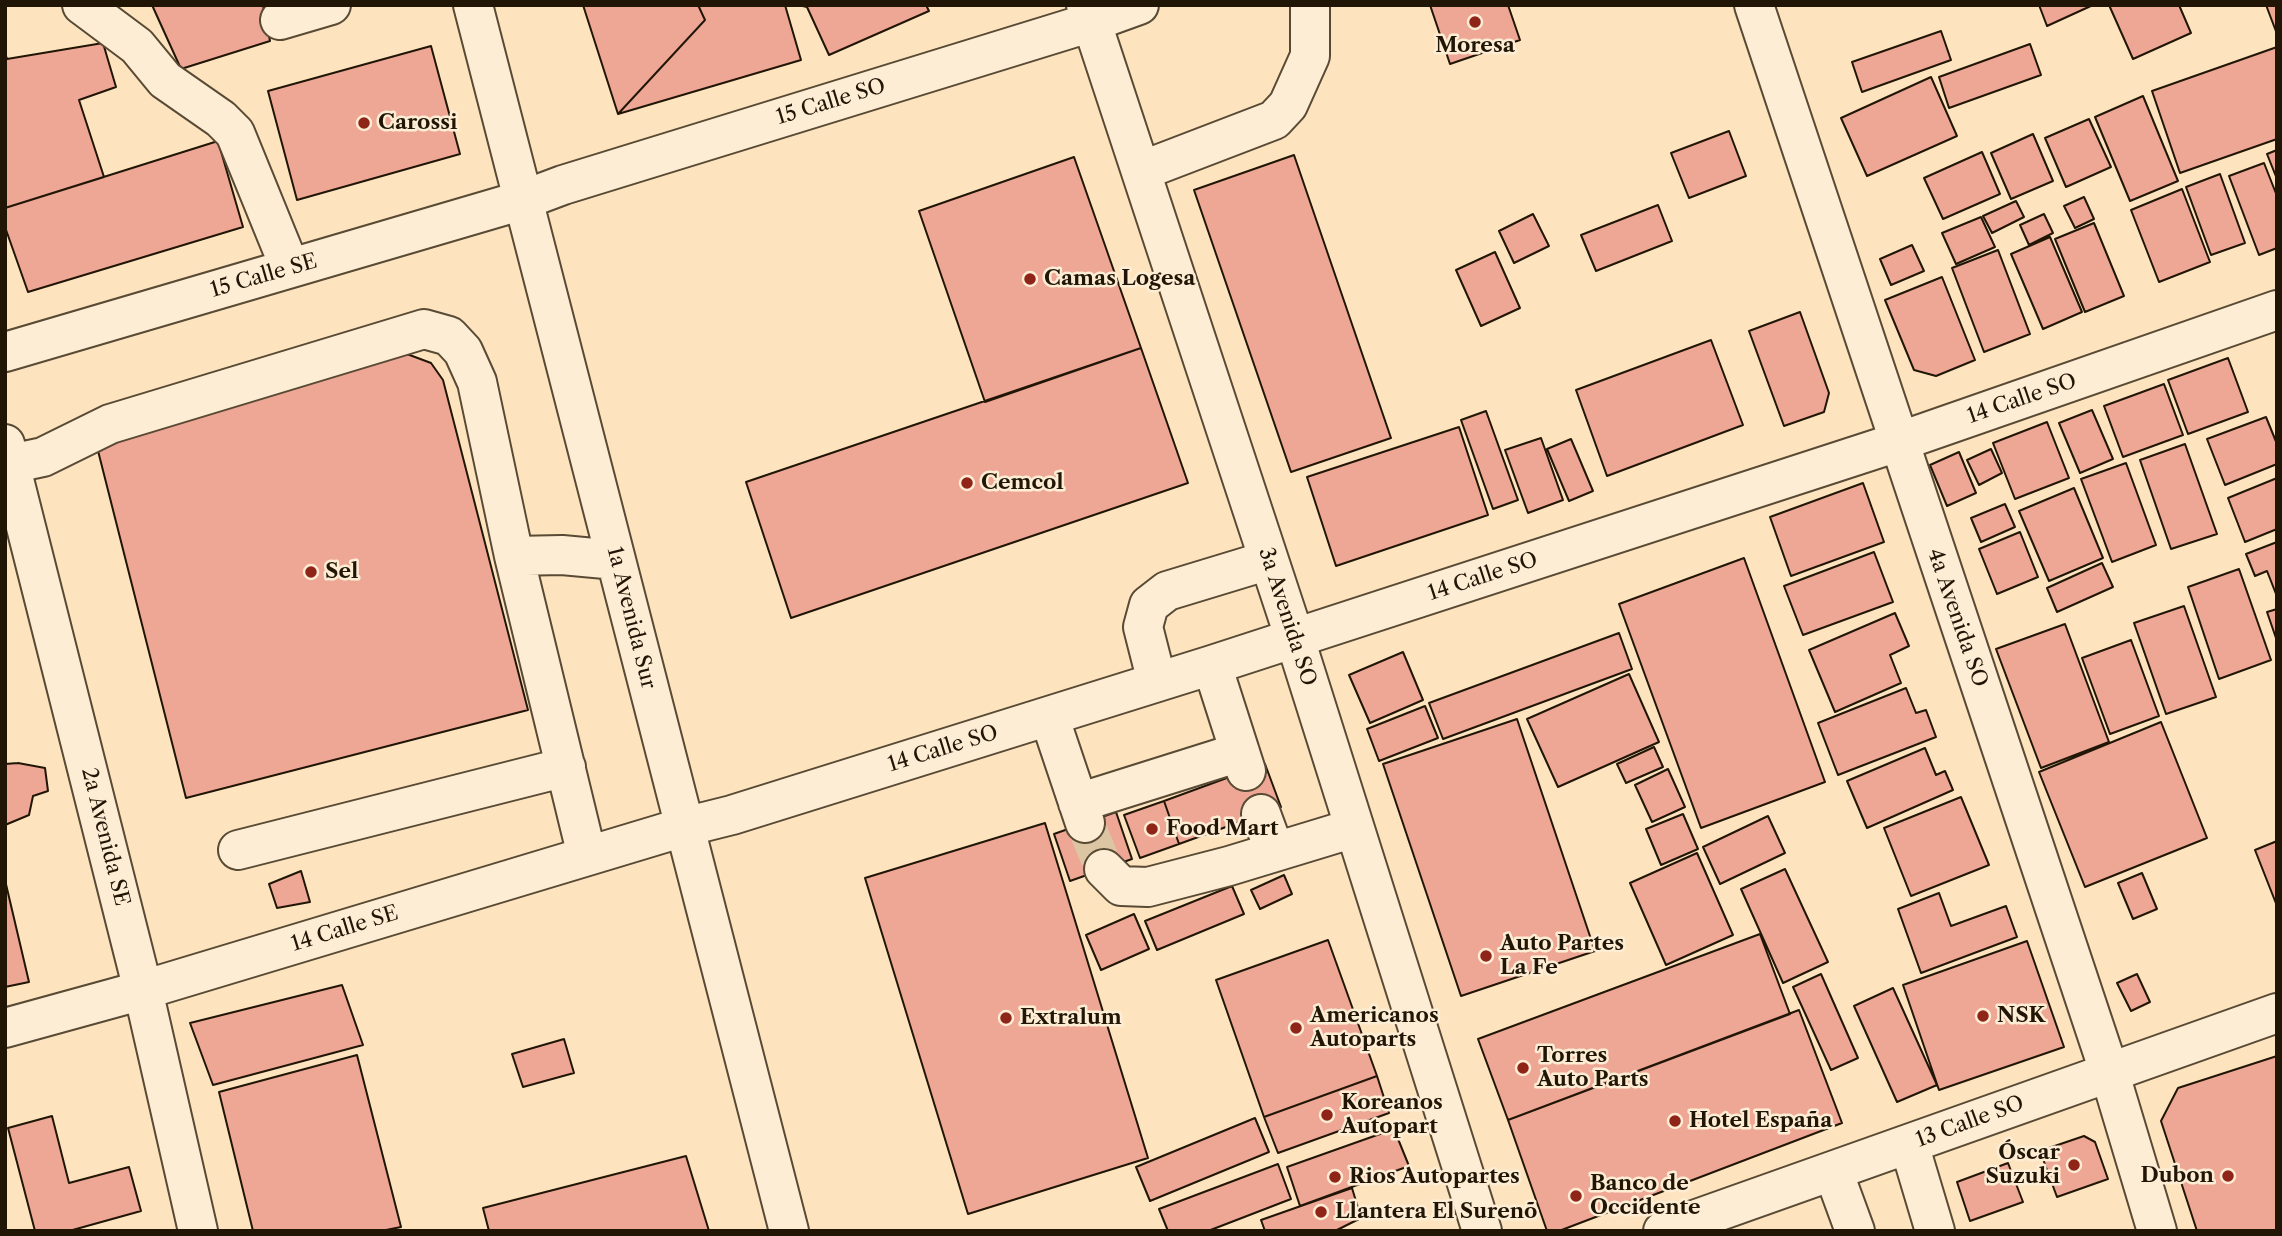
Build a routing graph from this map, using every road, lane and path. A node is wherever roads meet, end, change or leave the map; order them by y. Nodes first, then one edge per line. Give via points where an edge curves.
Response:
1 (82, 5) edge
2 (331, 5) edge
3 (473, 5) edge
4 (1139, 5) edge
5 (1310, 5) edge
6 (1754, 5) edge
7 (1089, 13) edge
8 (280, 20) dead end
9 (1141, 171) junction
10 (523, 200) junction
11 (290, 268) junction
12 (2277, 310) edge
13 (5, 352) edge
14 (1898, 442) junction
15 (8, 454) edge
16 (514, 556) junction
17 (616, 560) junction
18 (1269, 560) junction
19 (1295, 639) junction
20 (1212, 665) junction
21 (1157, 682) junction
22 (1049, 716) junction
23 (566, 767) junction
24 (1261, 814) dead end
25 (684, 827) junction
26 (1354, 828) junction
27 (238, 850) dead end
28 (1275, 852) junction
29 (587, 856) junction
30 (1104, 869) tunnel mouth
31 (144, 990) junction
32 (2277, 1013) edge
33 (5, 1028) edge
34 (2109, 1071) junction
35 (1909, 1144) junction
36 (1833, 1171) junction
37 (1472, 1228) edge
38 (198, 1231) edge
39 (789, 1231) edge
40 (1663, 1231) edge
41 (1855, 1231) edge
42 (1935, 1231) edge
43 (2157, 1231) edge

1 - 11 street via 137,46 165,80 235,133
2 - 8 street
3 - 10 street, 1a Avenida Sur
4 - 7 street, 15 Calle SO
5 - 9 street via 1310,57 1288,105 1274,120
6 - 14 street, 4a Avenida SO
7 - 9 street, 3a Avenida SO
7 - 10 street, 15 Calle SO
9 - 18 street, 3a Avenida SO
10 - 11 street, 15 Calle SE
10 - 17 street, 1a Avenida Sur
11 - 13 street, 15 Calle SE
12 - 14 street, 14 Calle SO
14 - 19 street, 14 Calle SO
14 - 34 street, 4a Avenida SO
15 - 16 street via 43,457 110,424 424,329 449,336 463,351 477,382
15 - 31 street, 2a Avenida SE
16 - 17 street
16 - 23 street
17 - 25 street, 1a Avenida Sur
18 - 19 street, 3a Avenida SO
18 - 21 street via 1167,591 1149,605 1143,627
19 - 20 street, 14 Calle SO
19 - 26 street, 3a Avenida SO
20 - 21 street, 14 Calle SO
20 - 22 street via 1243,761 1081,813
21 - 22 street, 14 Calle SO
22 - 25 street, 14 Calle SO
23 - 27 street
23 - 29 street
24 - 28 street
25 - 29 street, 14 Calle SE
25 - 39 street, 1a Avenida Sur
26 - 28 street
26 - 37 street, 3a Avenida SO
28 - 30 street via 1149,887 1121,886
29 - 31 street, 14 Calle SE
31 - 33 street, 14 Calle SE
31 - 38 street, 2a Avenida SE
32 - 34 street, 13 Calle SO
34 - 35 street, 13 Calle SO
34 - 43 street, 4a Avenida SO
35 - 36 street, 13 Calle SO
35 - 42 street
36 - 40 street, 13 Calle SO
36 - 41 street

